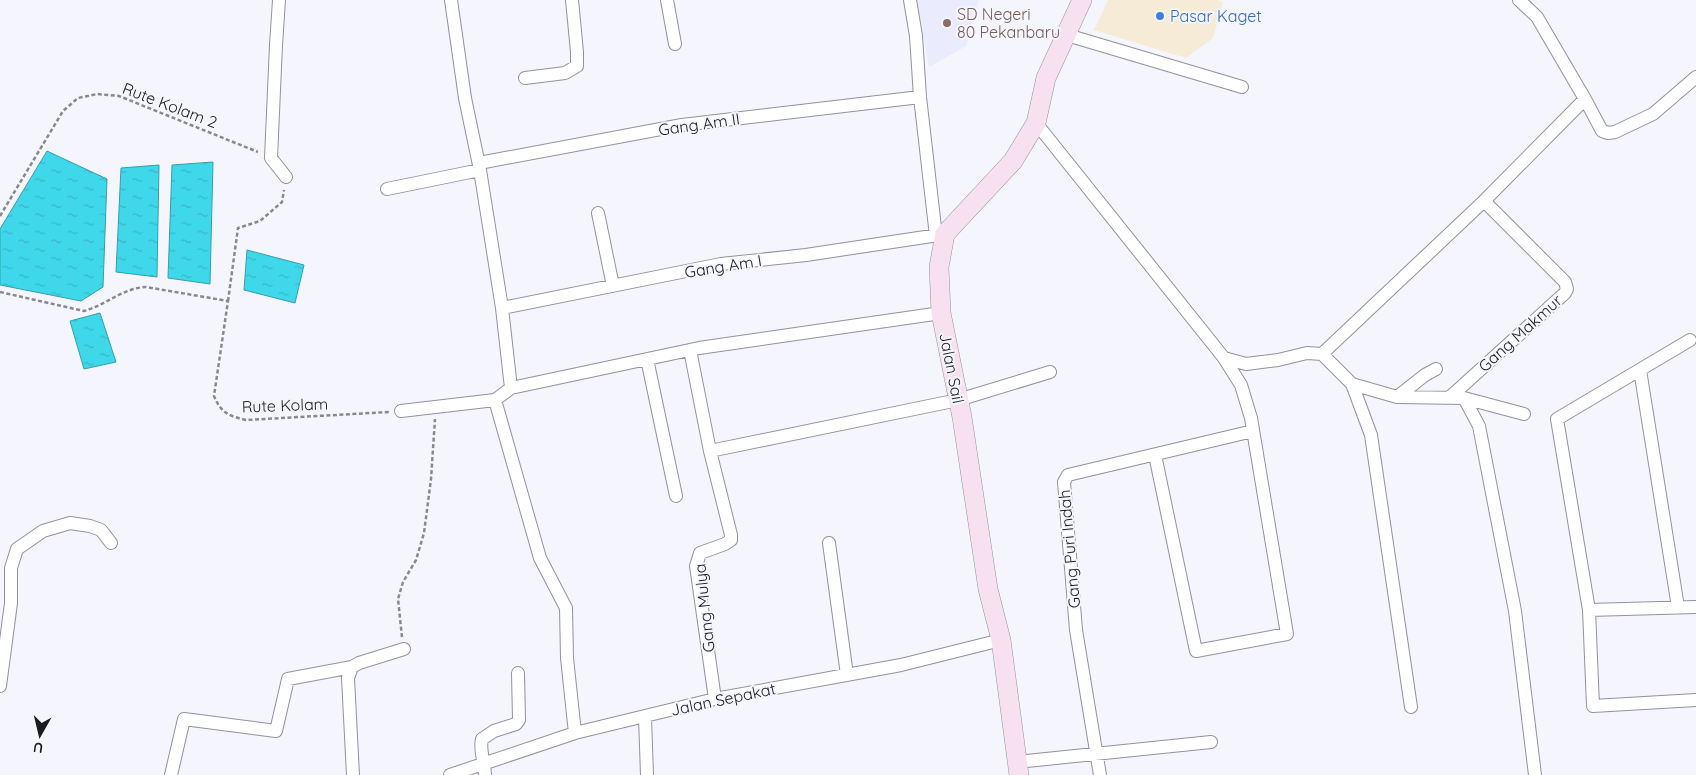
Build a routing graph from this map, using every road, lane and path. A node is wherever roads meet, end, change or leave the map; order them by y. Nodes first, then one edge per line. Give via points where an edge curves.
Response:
1 (279, 0) edge
2 (451, 0) edge
3 (572, 0) edge
4 (667, 0) edge
5 (910, 0) edge
6 (1082, 0) edge
7 (1519, 0) edge
8 (1067, 35) junction
9 (675, 44) dead end
10 (1696, 77) edge
11 (525, 78) dead end
12 (1242, 87) dead end
13 (920, 97) junction
14 (1585, 99) junction
15 (1036, 123) junction
16 (271, 158) junction
17 (480, 166) junction
18 (286, 177) joint
19 (387, 189) dead end
20 (1484, 201) junction
21 (598, 213) dead end
22 (0, 216) edge
23 (941, 235) junction
24 (613, 286) junction
25 (0, 292) edge
26 (228, 301) junction
27 (502, 308) junction
28 (941, 313) junction
29 (1690, 340) dead end
30 (690, 350) junction
31 (1322, 354) junction
32 (1224, 358) junction
33 (647, 359) junction
34 (1436, 369) dead end
35 (1640, 370) junction
36 (1050, 372) dead end
37 (1352, 384) junction
38 (511, 388) junction
39 (1397, 397) junction
40 (1449, 398) junction
41 (1464, 398) junction
42 (495, 400) junction
43 (958, 400) junction
44 (436, 407) junction
45 (401, 411) joint
46 (1524, 414) dead end
47 (1253, 431) junction
48 (710, 451) junction
49 (1154, 455) junction
50 (676, 496) dead end
51 (111, 542) dead end
52 (829, 543) dead end
53 (1678, 607) junction
54 (1696, 607) edge
55 (1589, 610) junction
56 (1001, 640) junction
57 (404, 649) joint
58 (352, 667) junction
59 (518, 673) dead end
60 (847, 675) junction
61 (0, 686) edge
62 (715, 699) junction
63 (1696, 700) edge
64 (1411, 708) dead end
65 (645, 717) junction
66 (575, 733) junction
67 (1211, 742) dead end
68 (1096, 754) junction
69 (485, 769) edge
70 (1018, 769) edge
71 (171, 775) edge
72 (354, 775) edge
73 (450, 775) edge
74 (647, 775) edge
75 (1100, 775) edge
76 (1535, 775) edge

1 - 16 street
2 - 17 street via 465,98
3 - 11 street via 577,66 565,73
4 - 9 street
5 - 13 street
6 - 8 street
7 - 14 street via 1537,17
8 - 12 street
8 - 15 street via 1046,78
10 - 14 street via 1653,114 1615,132 1602,131
13 - 17 street, Gang Am II via 682,125
13 - 23 street
14 - 20 street
15 - 23 street via 1013,161
15 - 32 street
16 - 18 street
16 - 22 path, Rute Kolam 2 via 119,96 97,94 78,98 63,112
17 - 19 street, Gang Am II
17 - 27 street
18 - 26 path via 282,202 260,221 238,228
20 - 31 street
20 - 40 street, Gang Makmur via 1565,282 1567,289
21 - 24 street
23 - 24 street, Gang Am I via 721,264
23 - 28 street, Jalan Sail
24 - 27 street, Gang Am I
25 - 26 path via 84,311 97,308 137,287
26 - 45 path, Rute Kolam via 214,396 219,407 232,417 246,420
27 - 38 street
28 - 30 street
28 - 43 street, Jalan Sail
29 - 35 street
30 - 33 street
30 - 48 street, Gang Mulya
31 - 32 street via 1306,353 1246,364
31 - 37 street
32 - 47 street via 1241,385
33 - 38 street
33 - 50 street
34 - 39 street
35 - 53 street
35 - 55 street via 1557,419
36 - 43 street
37 - 39 street
37 - 64 street via 1371,435
38 - 42 street
39 - 40 street
40 - 41 street
41 - 46 street
41 - 76 street via 1478,426 1515,611
42 - 44 street
42 - 66 street via 540,558 566,608 567,658
43 - 48 street
43 - 56 street, Jalan Sail via 988,590
44 - 45 street
44 - 57 path via 424,534 398,599
47 - 49 street, Gang Puri Indah
47 - 49 street via 1287,634 1196,651
48 - 62 street, Gang Mulya via 731,535 731,540 725,544 700,553 696,566
49 - 68 street, Gang Puri Indah via 1068,475 1064,482 1076,630
51 - 61 street via 101,530 70,523 42,530 17,549 11,568
52 - 60 street
53 - 54 street
53 - 55 street
55 - 63 street via 1593,706
56 - 60 street, Jalan Sepakat
56 - 70 street, Jalan Sail
57 - 58 street
58 - 71 street via 288,679 276,731 184,719
58 - 72 street via 348,678
59 - 69 street via 519,720 482,739
60 - 62 street, Jalan Sepakat
62 - 65 street, Jalan Sepakat
65 - 66 street, Jalan Sepakat
65 - 74 street
66 - 69 street, Jalan Sepakat
67 - 68 street
68 - 70 street
68 - 75 street, Gang Puri Indah
69 - 73 street, Jalan Sepakat

